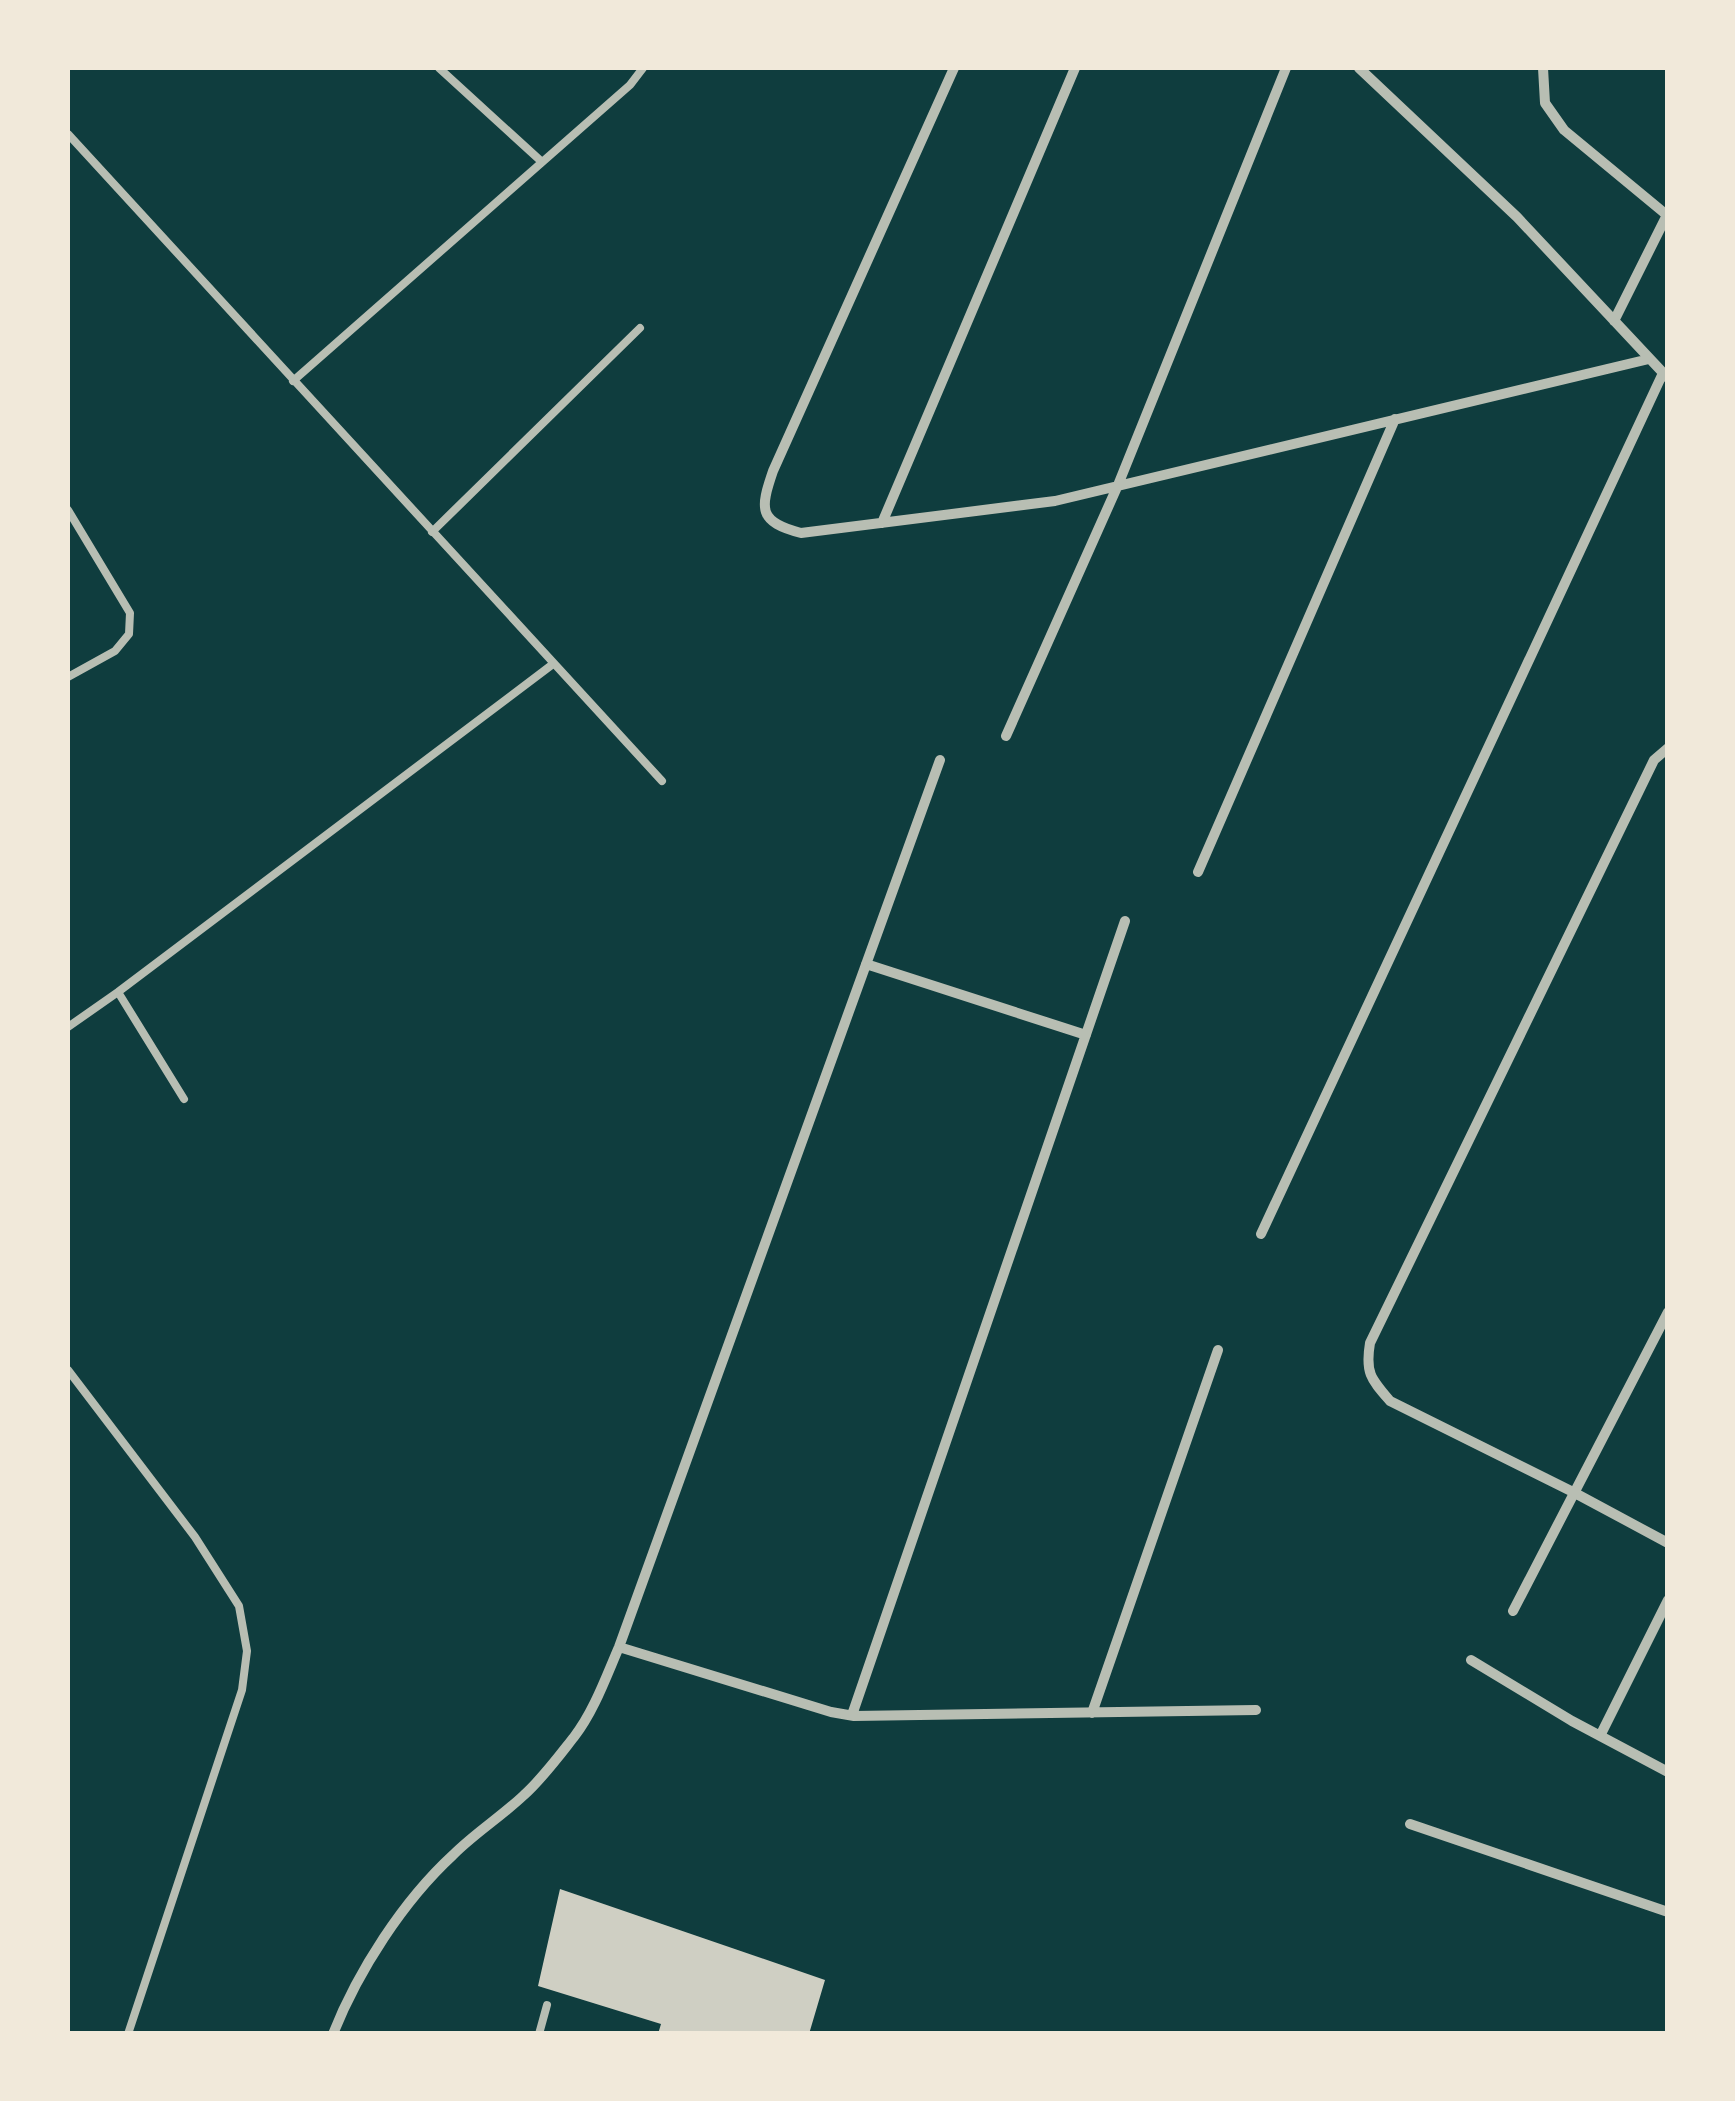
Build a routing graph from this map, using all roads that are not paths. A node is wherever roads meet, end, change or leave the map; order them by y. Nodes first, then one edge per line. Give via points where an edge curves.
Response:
1 (438, 68) edge
2 (643, 68) edge
3 (954, 68) edge
4 (1075, 68) edge
5 (1286, 68) edge
6 (1359, 68) edge
7 (1543, 68) edge
8 (68, 134) edge
9 (542, 162) junction
10 (1667, 215) edge
11 (1614, 321) junction
12 (640, 328) dead end
13 (1650, 359) junction
14 (1665, 376) edge
15 (293, 381) junction
16 (1395, 419) junction
17 (1118, 485) junction
18 (68, 510) edge
19 (882, 523) junction
20 (432, 532) junction
21 (552, 664) junction
22 (68, 678) edge
23 (1006, 736) dead end
24 (1668, 748) edge
25 (940, 760) dead end
26 (662, 782) dead end
27 (1198, 872) dead end
28 (1125, 921) dead end
29 (866, 964) junction
30 (118, 992) junction
31 (68, 1027) edge
32 (1086, 1035) junction
33 (184, 1099) dead end
34 (1261, 1234) dead end
35 (1668, 1312) edge
36 (1218, 1350) dead end
37 (68, 1370) edge
38 (1573, 1492) junction
39 (1668, 1543) edge
40 (1668, 1600) edge
41 (1513, 1611) dead end
42 (619, 1647) junction
43 (1471, 1660) dead end
44 (1256, 1710) dead end
45 (1092, 1713) junction
46 (852, 1715) junction
47 (1600, 1736) junction
48 (1668, 1772) edge
49 (1410, 1824) dead end
50 (1668, 1912) edge
51 (548, 2005) dead end
52 (128, 2034) edge
53 (334, 2034) edge
54 (539, 2034) edge

1 - 9 lane
2 - 9 lane
3 - 19 street via 764,496 766,514 777,527 801,533
4 - 19 street
5 - 17 street
6 - 11 street via 1517,217
7 - 10 street via 1545,103 1564,130
8 - 15 lane
9 - 15 lane
10 - 11 street
11 - 13 street
12 - 20 lane
13 - 14 street
13 - 16 street
14 - 34 street
15 - 20 lane
16 - 17 street
16 - 27 street
17 - 19 street
17 - 23 street
18 - 22 lane via 130,613 129,634 115,651
20 - 21 lane
21 - 26 lane
21 - 30 lane
24 - 38 street via 1645,778 1370,1343 1367,1361 1371,1379 1390,1401
25 - 29 street
28 - 32 street
29 - 32 street
29 - 42 street
30 - 31 lane
30 - 33 lane
32 - 46 street
35 - 38 street
36 - 45 street
37 - 52 lane via 204,1551 238,1606 247,1651 242,1690
38 - 39 street
38 - 41 street
40 - 47 street
42 - 46 street
42 - 53 street via 577,1734 526,1794 428,1881 382,1942
43 - 47 street
44 - 45 street
45 - 46 street
47 - 48 street
49 - 50 street
51 - 54 lane

